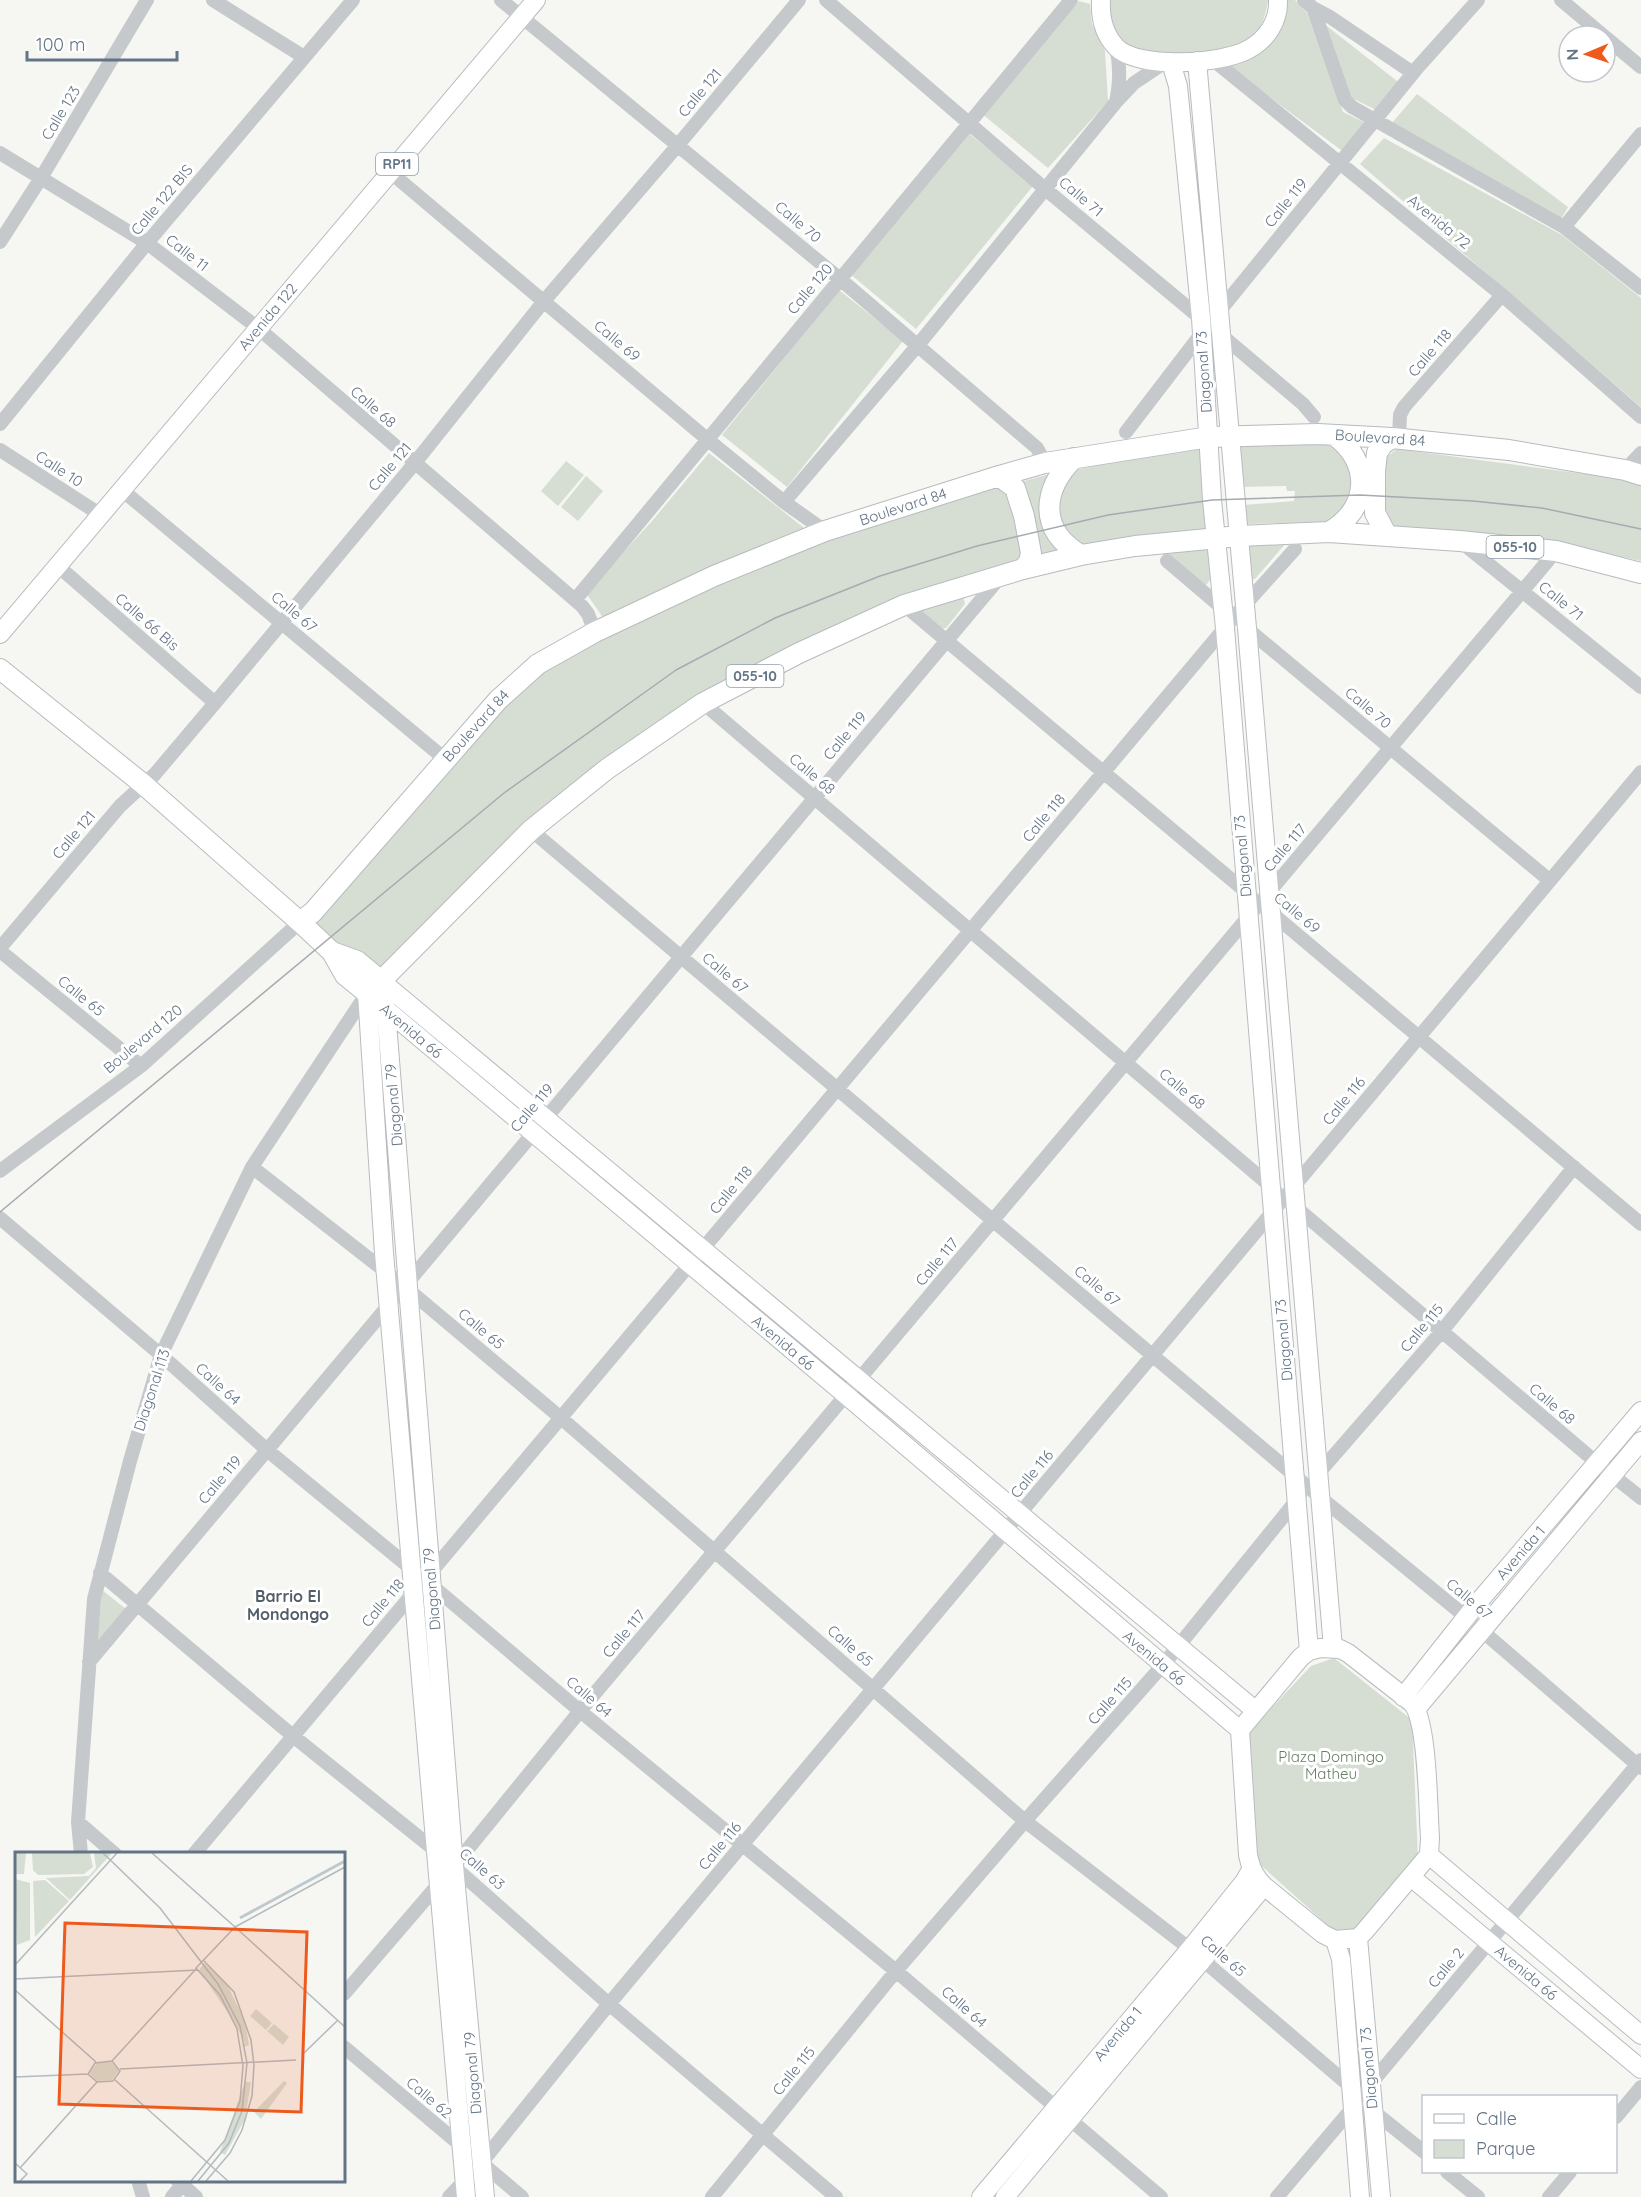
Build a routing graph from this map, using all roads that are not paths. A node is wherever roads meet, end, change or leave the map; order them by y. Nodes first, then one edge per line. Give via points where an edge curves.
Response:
1 (147, 0) edge
2 (213, 0) edge
3 (353, 0) edge
4 (501, 0) edge
5 (536, 0) edge
6 (799, 0) edge
7 (826, 0) edge
8 (1071, 0) edge
9 (1101, 0) edge
10 (1278, 0) edge
11 (1478, 0) edge
12 (1561, 0) edge
13 (1309, 4) edge
14 (521, 17) junction
15 (1589, 24) edge
16 (1116, 48) junction
17 (1617, 48) edge
18 (304, 57) junction
19 (1204, 60) junction
20 (1168, 63) junction
21 (1641, 67) edge
22 (1413, 73) junction
23 (1116, 102) junction
24 (1376, 119) junction
25 (970, 123) junction
26 (1641, 134) edge
27 (678, 145) junction
28 (0, 153) edge
29 (1340, 162) junction
30 (390, 172) junction
31 (41, 178) junction
32 (1044, 188) junction
33 (1564, 227) junction
34 (0, 242) edge
35 (147, 243) junction
36 (840, 279) junction
37 (1641, 288) edge
38 (1502, 295) junction
39 (544, 301) junction
40 (1210, 324) junction
41 (258, 328) junction
42 (918, 345) junction
43 (1314, 417) dead end
44 (1641, 417) edge
45 (0, 424) edge
46 (1126, 432) dead end
47 (1231, 435) junction
48 (1334, 435) junction
49 (1209, 437) junction
50 (1395, 438) junction
51 (707, 439) junction
52 (1, 453) edge
53 (1641, 453) edge
54 (1074, 458) junction
55 (1045, 463) junction
56 (414, 464) junction
57 (1633, 473) edge
58 (999, 476) junction
59 (122, 490) junction
60 (784, 502) junction
61 (101, 515) junction
62 (825, 531) junction
63 (1329, 532) junction
64 (1386, 534) junction
65 (1239, 536) junction
66 (1216, 538) junction
67 (1460, 541) junction
68 (1295, 549) dead end
69 (1556, 551) junction
70 (1081, 555) junction
71 (1167, 561) dead end
72 (58, 566) junction
73 (1023, 569) junction
74 (1641, 573) edge
75 (1000, 576) junction
76 (1523, 591) junction
77 (574, 600) junction
78 (903, 605) junction
79 (1235, 617) junction
80 (281, 622) junction
81 (596, 632) junction
82 (0, 634) edge
83 (945, 642) junction
84 (0, 669) edge
85 (1641, 687) edge
86 (214, 703) junction
87 (703, 703) junction
88 (1391, 748) junction
89 (446, 760) junction
90 (1641, 772) edge
91 (1103, 773) junction
92 (143, 784) junction
93 (814, 798) junction
94 (531, 830) junction
95 (1549, 880) junction
96 (1259, 903) junction
97 (300, 922) junction
98 (970, 931) junction
99 (0, 950) edge
100 (681, 957) junction
101 (374, 987) junction
102 (386, 1010) junction
103 (1420, 1036) junction
104 (1126, 1063) junction
105 (141, 1066) junction
106 (837, 1089) junction
107 (545, 1118) junction
108 (532, 1134) junction
109 (252, 1167) junction
110 (1574, 1167) junction
111 (0, 1171) edge
112 (1284, 1198) junction
113 (0, 1218) edge
114 (993, 1221) junction
115 (1641, 1224) edge
116 (702, 1249) junction
117 (688, 1266) junction
118 (387, 1272) junction
119 (407, 1286) junction
120 (389, 1304) junction
121 (1442, 1331) junction
122 (161, 1355) junction
123 (1152, 1355) junction
124 (860, 1379) junction
125 (846, 1395) junction
126 (1641, 1411) edge
127 (561, 1418) junction
128 (1641, 1441) edge
129 (267, 1450) junction
130 (1597, 1463) junction
131 (1613, 1474) junction
132 (1308, 1486) junction
133 (1641, 1498) edge
134 (1020, 1514) junction
135 (1005, 1532) junction
136 (715, 1551) junction
137 (100, 1573) junction
138 (423, 1580) junction
139 (137, 1605) junction
140 (1466, 1617) junction
141 (1480, 1630) junction
142 (1178, 1646) junction
143 (1333, 1648) junction
144 (1309, 1651) junction
145 (89, 1662) junction
146 (1163, 1665) junction
147 (873, 1689) junction
148 (1410, 1702) junction
149 (580, 1711) junction
150 (1256, 1711) junction
151 (1240, 1730) junction
152 (292, 1736) junction
153 (1640, 1764) edge
154 (1024, 1821) junction
155 (78, 1822) junction
156 (743, 1844) junction
157 (436, 1851) junction
158 (81, 1852) edge
159 (113, 1852) edge
160 (196, 1852) edge
161 (1429, 1855) junction
162 (454, 1866) junction
163 (1251, 1870) junction
164 (1411, 1877) junction
165 (439, 1883) junction
166 (1264, 1886) junction
167 (1506, 1921) junction
168 (1358, 1938) junction
169 (1335, 1940) junction
170 (1489, 1942) junction
171 (1196, 1955) junction
172 (896, 1971) junction
173 (345, 1993) edge
174 (609, 2004) junction
175 (1641, 2035) edge
176 (345, 2048) edge
177 (1641, 2069) edge
178 (1641, 2087) edge
179 (1359, 2095) junction
180 (1373, 2111) junction
181 (1063, 2114) junction
182 (1617, 2116) edge
183 (764, 2135) junction
184 (462, 2148) junction
185 (1422, 2150) edge
186 (482, 2162) junction
187 (1448, 2173) edge
188 (1569, 2173) edge
189 (465, 2178) junction
190 (138, 2182) edge
191 (181, 2182) edge
192 (143, 2197) edge
193 (172, 2197) edge
194 (196, 2197) edge
195 (449, 2197) edge
196 (466, 2197) edge
197 (485, 2197) edge
198 (522, 2197) edge
199 (712, 2197) edge
200 (836, 2197) edge
201 (981, 2197) edge
202 (1005, 2197) edge
203 (1161, 2197) edge
204 (1277, 2197) edge
205 (1360, 2197) edge
206 (1381, 2197) edge
207 (1478, 2197) edge
208 (1549, 2197) edge

1 - 31 street, Calle 123
2 - 18 street
3 - 18 street, Calle 122 BIS
4 - 14 street, Calle 70
5 - 14 main road, Avenida 122 / RP11
6 - 27 street, Calle 121
7 - 25 street, Calle 71
8 - 25 street, Calle 120
9 - 16 main road via 1101,17
10 - 19 main road via 1276,20 1261,40 1239,54
11 - 22 street, Calle 119
12 - 15 street
13 - 22 street
13 - 24 street via 1345,100
14 - 27 street, Calle 70
14 - 30 main road, Avenida 122 / RP11
16 - 20 main road via 1135,58
16 - 23 street via 1120,62
17 - 21 street
18 - 35 street, Calle 122 BIS
19 - 20 main road
19 - 29 street, Avenida 72
19 - 40 main road, Diagonal 73
20 - 23 street via 1140,79
20 - 40 main road, Diagonal 73 via 1178,86
22 - 24 street, Calle 119
23 - 32 street
24 - 29 street, Calle 119
24 - 33 street
25 - 32 street, Calle 71
25 - 36 street, Calle 120
26 - 33 street
27 - 36 street, Calle 70
27 - 39 street, Calle 121
28 - 31 street, Calle 11
29 - 38 street, Avenida 72
29 - 40 street, Calle 119
30 - 39 street, Calle 69
30 - 41 main road, Avenida 122 / RP11
31 - 34 street, Calle 123
31 - 35 street, Calle 11
32 - 40 street, Calle 71
32 - 42 street
33 - 37 street
35 - 41 street, Calle 11
35 - 45 street, Calle 122 BIS
36 - 42 street, Calle 70
36 - 51 street, Calle 120
38 - 44 street, Avenida 72
38 - 50 street, Calle 118 via 1404,407
39 - 51 street, Calle 69
39 - 56 street, Calle 121
40 - 43 street, Calle 71 via 1304,404
40 - 46 street, Calle 119
40 - 47 main road, Diagonal 73
40 - 49 main road, Diagonal 73
41 - 56 street, Calle 68
41 - 59 main road, Avenida 122 / RP11
42 - 55 street, Calle 70 via 1037,448
42 - 60 street
47 - 48 highway, Boulevard 84
47 - 49 highway, Boulevard 84
47 - 65 main road, Diagonal 73
48 - 50 highway, Boulevard 84
48 - 63 highway via 1351,450 1361,483 1353,512
49 - 54 highway, Boulevard 84
49 - 66 main road, Diagonal 73
50 - 57 highway, Boulevard 84 via 1509,450
50 - 64 highway via 1383,444 1377,453 1375,513
51 - 60 street, Calle 69
51 - 77 street, Calle 120
52 - 61 street, Calle 10
53 - 57 street
54 - 55 highway, Boulevard 84
54 - 70 highway via 1053,484 1049,511 1061,540
55 - 58 highway, Boulevard 84
56 - 77 street, Calle 68
56 - 80 street, Calle 121
58 - 62 highway, Boulevard 84
58 - 73 highway via 1015,488 1024,516 1031,554
59 - 61 main road, Avenida 122 / RP11
59 - 80 street, Calle 67
60 - 62 street, Calle 69
61 - 72 main road, Avenida 122 / RP11
62 - 81 highway, Boulevard 84 via 714,576
63 - 64 highway, 055-10
63 - 65 highway, 055-10
64 - 67 highway, 055-10
65 - 66 highway, 055-10
65 - 79 main road, Diagonal 73
66 - 70 highway, 055-10
66 - 79 main road, Diagonal 73
67 - 69 highway, 055-10
67 - 76 street, Calle 71
68 - 79 street, Calle 118
69 - 74 highway, 055-10
69 - 76 street, Calle 117
70 - 73 highway, 055-10
71 - 79 street, Calle 70
72 - 82 main road, Avenida 122 / RP11
72 - 86 street, Calle 66 Bis
73 - 75 highway, 055-10
75 - 78 highway, 055-10
75 - 83 street, Calle 119
76 - 85 street, Calle 71
76 - 88 street, Calle 117
77 - 81 street, Calle 68 via 588,614
78 - 83 street, Calle 69
78 - 87 highway, 055-10
79 - 88 street, Calle 70
79 - 91 street, Calle 118
79 - 96 main road, Diagonal 73
80 - 86 street, Calle 121
80 - 89 street, Calle 67
81 - 89 highway, Boulevard 84 via 538,664 518,681
83 - 91 street, Calle 69
83 - 93 street, Calle 119
84 - 92 highway, Avenida 66
86 - 92 street, Calle 121
87 - 93 street, Calle 68
87 - 94 highway, 055-10 via 607,769
88 - 95 street, Calle 70
88 - 96 street, Calle 117
89 - 97 highway, Boulevard 84
90 - 95 street, Calle 116
91 - 96 street, Calle 69
91 - 98 street, Calle 118
92 - 97 highway, Avenida 66
92 - 99 street, Calle 121 via 120,806
93 - 98 street, Calle 68
93 - 100 street, Calle 119
94 - 100 street, Calle 67
94 - 101 highway, 055-10
95 - 103 street, Calle 116
96 - 103 street, Calle 69
96 - 104 street, Calle 117
96 - 112 main road, Diagonal 73
97 - 101 highway, Avenida 66 via 332,952 357,961
97 - 105 street, Boulevard 120
98 - 104 street, Calle 68
98 - 106 street, Calle 118
99 - 105 street, Calle 65
100 - 106 street, Calle 67
100 - 107 street, Calle 119
101 - 102 main road, Diagonal 79
101 - 107 main road, Avenida 66
101 - 109 street, Diagonal 113
101 - 118 main road, Diagonal 79
102 - 108 main road, Avenida 66
102 - 119 main road, Diagonal 79
103 - 110 street, Calle 69
103 - 112 street, Calle 116
104 - 112 street, Calle 68
104 - 114 street, Calle 117
105 - 111 street, Boulevard 120
106 - 114 street, Calle 67
106 - 116 street, Calle 118
107 - 108 street, Calle 119
107 - 116 main road, Avenida 66
108 - 117 main road, Avenida 66
108 - 119 street, Calle 119
109 - 118 street, Calle 65
109 - 122 street, Diagonal 113
110 - 115 street, Calle 69
110 - 121 street, Calle 115
112 - 121 street, Calle 68
112 - 123 street, Calle 116
112 - 132 main road, Diagonal 73
113 - 122 street, Calle 64
114 - 123 street, Calle 67
114 - 124 street, Calle 117
116 - 117 street, Calle 118
116 - 124 main road, Avenida 66
117 - 125 main road, Avenida 66
117 - 127 street, Calle 118
118 - 119 street, Calle 65
118 - 120 main road, Diagonal 79
119 - 120 street, Calle 119
119 - 127 street, Calle 65
119 - 138 main road, Diagonal 79
120 - 129 street, Calle 119
120 - 138 main road, Diagonal 79
121 - 130 street, Calle 68
121 - 132 street, Calle 115
122 - 129 street, Calle 64
122 - 137 street, Diagonal 113
123 - 132 street, Calle 67
123 - 134 street, Calle 116
124 - 125 street, Calle 117
124 - 134 main road, Avenida 66
125 - 135 main road, Avenida 66
125 - 136 street, Calle 117
126 - 130 main road, Avenida 1
127 - 136 street, Calle 65
127 - 138 street, Calle 118
128 - 131 main road, Avenida 1
129 - 138 street, Calle 64
129 - 139 street, Calle 119
130 - 131 street, Calle 68
130 - 140 main road, Avenida 1
131 - 133 street, Calle 68
131 - 141 main road, Avenida 1
132 - 140 street, Calle 67
132 - 142 street, Calle 115
132 - 143 main road, Diagonal 73
132 - 144 main road, Diagonal 73
134 - 135 street, Calle 116
134 - 142 main road, Avenida 66
135 - 146 main road, Avenida 66
135 - 147 street, Calle 116
136 - 147 street, Calle 65
136 - 149 street, Calle 117
137 - 139 street, Calle 63
137 - 145 street, Diagonal 113
138 - 149 street, Calle 64
138 - 152 street, Calle 118
138 - 157 main road, Diagonal 79
138 - 162 main road, Diagonal 79
139 - 145 street, Calle 119
139 - 152 street, Calle 63
140 - 141 street, Calle 67
140 - 148 main road, Avenida 1
141 - 148 main road, Avenida 1
141 - 153 street, Calle 67
142 - 146 street, Calle 115
142 - 150 main road, Avenida 66
143 - 144 main road
143 - 148 main road via 1348,1653
144 - 150 main road
145 - 155 street, Diagonal 113
146 - 151 main road, Avenida 66
146 - 154 street, Calle 115
147 - 154 street, Calle 65
147 - 156 street, Calle 116
148 - 161 main road via 1422,1730
149 - 156 street, Calle 64
149 - 162 street, Calle 117
150 - 151 main road
151 - 163 main road
152 - 157 street, Calle 63
152 - 160 street, Calle 118
153 - 167 street, Calle 2
154 - 171 street, Calle 65
154 - 172 street, Calle 115
155 - 158 street, Diagonal 113
155 - 159 street
156 - 172 street, Calle 64
156 - 174 street, Calle 116
157 - 162 street, Calle 63
157 - 165 main road, Diagonal 79
161 - 164 main road
161 - 167 main road, Avenida 66
162 - 165 street, Calle 117
162 - 174 street, Calle 63
162 - 186 main road, Diagonal 79
163 - 166 main road
163 - 171 main road, Avenida 1
164 - 168 main road
164 - 170 main road, Avenida 66
165 - 173 street, Calle 117
165 - 184 main road, Diagonal 79
166 - 169 main road
166 - 171 main road, Avenida 1
167 - 170 street, Calle 2
167 - 175 main road, Avenida 66
168 - 169 main road
168 - 179 main road, Diagonal 73
169 - 179 main road, Diagonal 73 via 1341,1959
170 - 177 main road, Avenida 66
170 - 179 street, Calle 2
171 - 179 street, Calle 65
171 - 181 main road, Avenida 1
172 - 181 street, Calle 64
172 - 183 street, Calle 115
174 - 183 street, Calle 63
174 - 186 street, Calle 116
176 - 184 street, Calle 62
178 - 182 street
179 - 180 main road, Diagonal 73
179 - 204 street, Calle 2
179 - 205 main road, Diagonal 73
180 - 185 street
180 - 206 main road, Diagonal 73
181 - 201 main road, Avenida 1
181 - 202 main road, Avenida 1
181 - 203 street, Calle 64
183 - 199 street, Calle 115
183 - 200 street, Calle 63
184 - 186 street, Calle 62
184 - 189 main road, Diagonal 79
186 - 189 street, Calle 116
186 - 197 main road, Diagonal 79
186 - 198 street, Calle 62
187 - 207 street
188 - 208 street
189 - 195 street, Calle 116
189 - 196 main road, Diagonal 79
190 - 192 street
191 - 193 street
191 - 194 street

